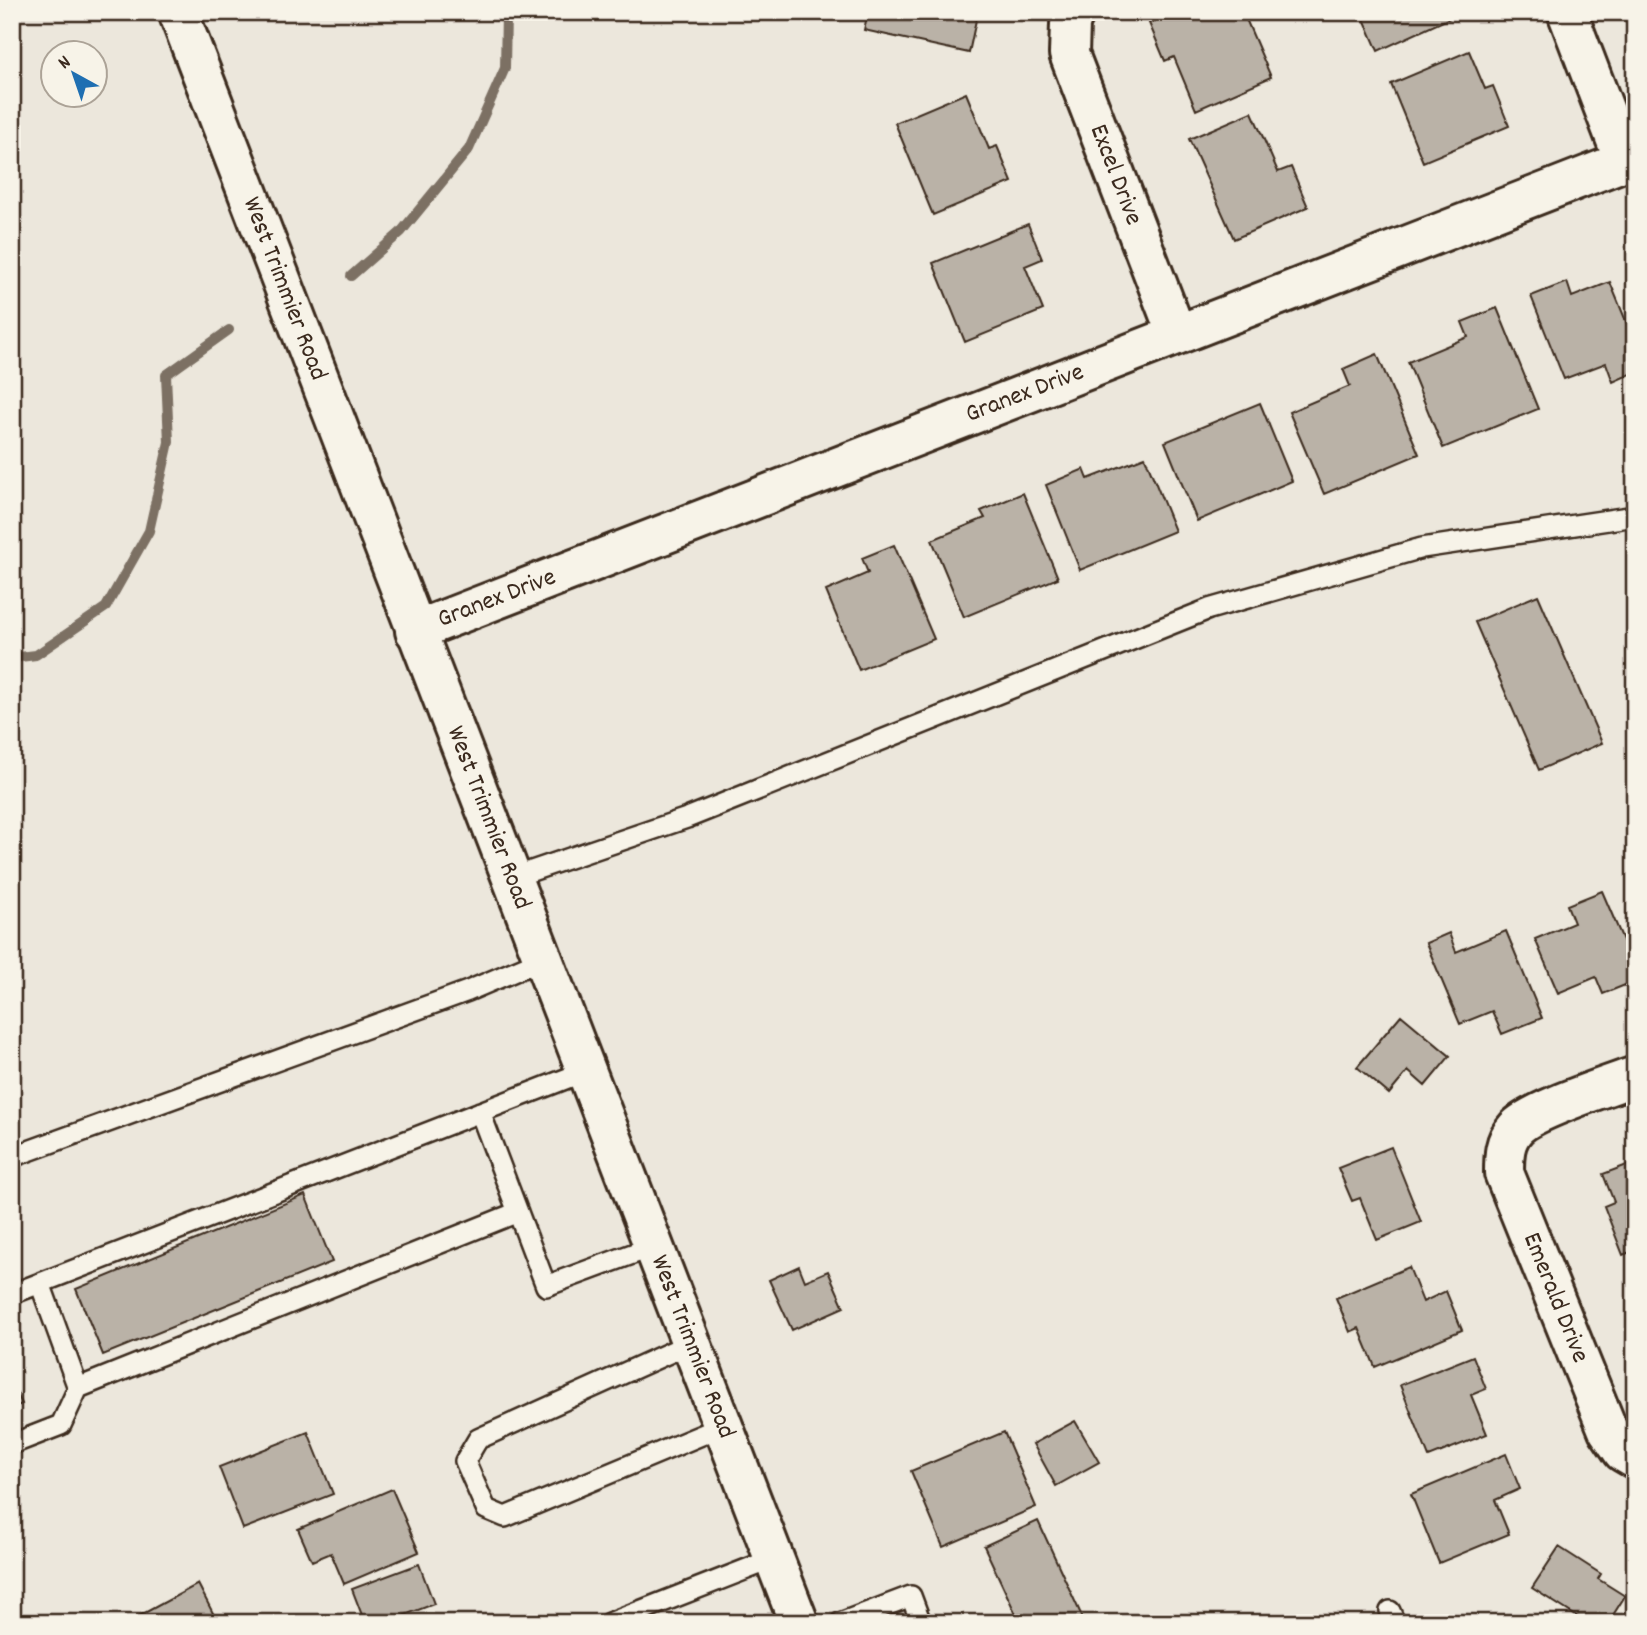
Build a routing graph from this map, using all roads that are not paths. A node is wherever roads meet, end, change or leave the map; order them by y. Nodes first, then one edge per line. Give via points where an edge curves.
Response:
1 (178, 12) edge
2 (1074, 12) edge
3 (1567, 12) edge
4 (1629, 159) edge
5 (1177, 335) junction
6 (1635, 516) edge
7 (415, 631) junction
8 (511, 878) junction
9 (542, 959) junction
10 (586, 1071) junction
11 (1635, 1076) edge
12 (480, 1112) junction
13 (12, 1157) edge
14 (518, 1212) junction
15 (654, 1246) junction
16 (40, 1283) junction
17 (12, 1294) edge
18 (691, 1343) junction
19 (78, 1388) junction
20 (723, 1426) junction
21 (12, 1444) edge
22 (1635, 1459) edge
23 (775, 1558) junction
24 (633, 1618) edge
25 (609, 1623) edge
26 (799, 1623) edge
27 (840, 1623) edge
28 (921, 1623) edge

1 - 7 street, West Trimmier Road
2 - 5 street, Excel Drive via 1069,54
3 - 4 street
4 - 5 street, Granex Drive
5 - 7 street, Granex Drive
6 - 8 lane via 1422,548 1209,609 687,818
7 - 8 street, West Trimmier Road
8 - 9 street, West Trimmier Road
9 - 10 street, West Trimmier Road
9 - 13 lane via 468,991
10 - 12 lane
10 - 15 street, West Trimmier Road
11 - 22 street, Emerald Drive via 1534,1115 1516,1128 1504,1150 1504,1173 1608,1430 1623,1452
12 - 14 lane
12 - 16 lane
14 - 15 lane via 546,1286
14 - 19 lane
15 - 18 street, West Trimmier Road
16 - 17 lane
16 - 19 lane
18 - 20 street, West Trimmier Road
18 - 20 lane via 478,1438 465,1461 486,1509 505,1517
19 - 21 lane via 61,1425
20 - 23 street, West Trimmier Road
23 - 24 lane
23 - 26 street, West Trimmier Road
24 - 25 lane
27 - 28 lane via 911,1596

